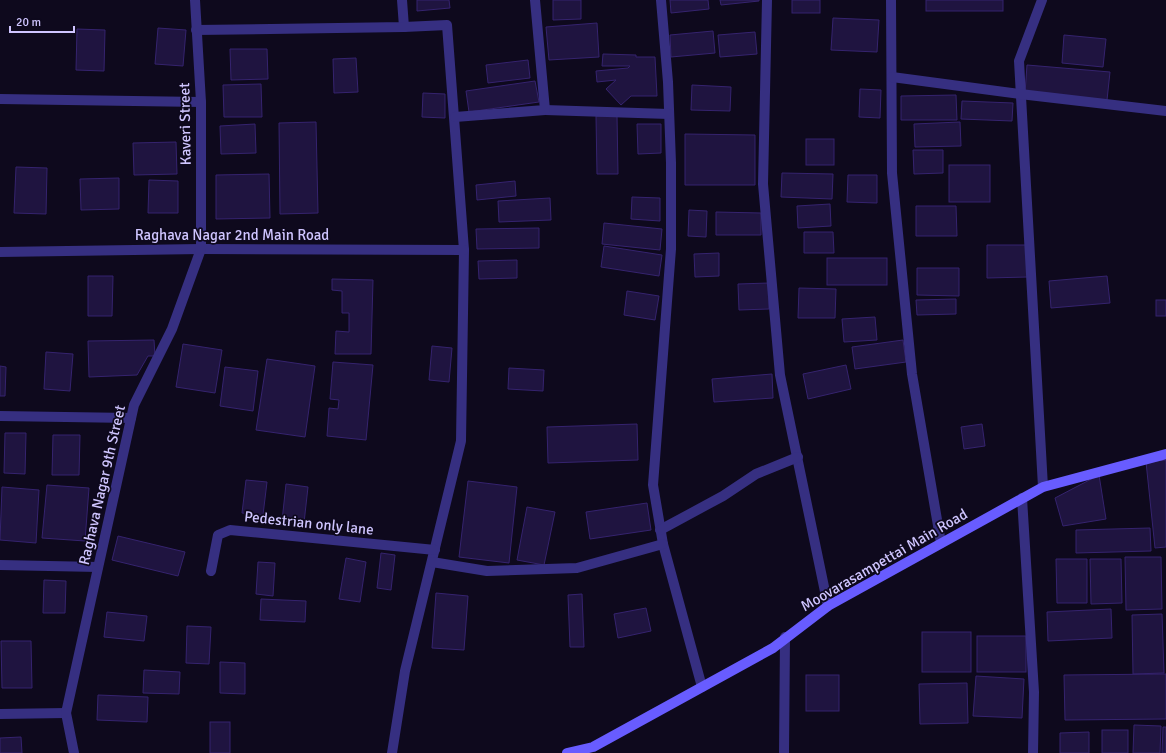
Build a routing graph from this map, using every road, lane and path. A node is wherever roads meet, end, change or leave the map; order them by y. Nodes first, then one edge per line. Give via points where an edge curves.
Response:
1 (195, 0) edge
2 (402, 0) edge
3 (535, 0) edge
4 (661, 0) edge
5 (767, 0) edge
6 (891, 0) edge
7 (1042, 0) edge
8 (404, 28) junction
9 (196, 30) junction
10 (892, 77) junction
11 (1020, 94) junction
12 (0, 99) edge
13 (201, 102) junction
14 (545, 110) junction
15 (1166, 111) edge
16 (669, 114) junction
17 (455, 117) junction
18 (200, 249) junction
19 (464, 250) junction
20 (0, 252) edge
21 (0, 416) edge
22 (131, 418) junction
23 (1166, 454) edge
24 (798, 457) junction
25 (1043, 487) junction
26 (1022, 498) junction
27 (660, 530) junction
28 (663, 544) junction
29 (941, 544) junction
30 (435, 550) junction
31 (432, 562) junction
32 (0, 565) edge
33 (98, 567) junction
34 (211, 571) dead end
35 (828, 606) junction
36 (785, 637) junction
37 (702, 687) junction
38 (66, 713) junction
39 (0, 714) edge
40 (74, 753) edge
41 (392, 753) edge
42 (567, 753) edge
43 (784, 753) edge
44 (1033, 753) edge

1 - 9 street, Kaveri Street
2 - 8 street
3 - 14 street
4 - 16 street
5 - 24 street via 763,184 780,375
6 - 10 street
7 - 11 street via 1019,61
8 - 9 street
8 - 17 street via 447,25
9 - 13 street, Kaveri Street
10 - 11 street
10 - 29 street via 892,173 912,374
11 - 15 street
11 - 25 street
12 - 13 street
13 - 18 street, Kaveri Street
14 - 16 street
14 - 17 street
16 - 27 street via 671,249 653,485
17 - 19 street
18 - 19 street, Raghava Nagar 2nd Main Road
18 - 20 street, Raghava Nagar 2nd Main Road
18 - 22 street, Raghava Nagar 9th Street via 172,328 134,405
19 - 30 street via 461,441
21 - 22 street
22 - 33 street, Raghava Nagar 9th Street
23 - 25 street, Moovarasampettai Main Road
24 - 27 street via 756,474 724,496
24 - 35 street
25 - 26 street, Moovarasampettai Main Road
26 - 29 street, Moovarasampettai Main Road
26 - 44 street via 1034,692
27 - 28 street
28 - 31 street via 577,568 487,571
28 - 37 street
29 - 35 street, Moovarasampettai Main Road
30 - 31 street
30 - 34 street, Pedestrian only lane via 230,530 218,535
31 - 41 street via 405,671
32 - 33 street
33 - 38 street, Raghava Nagar 9th Street
35 - 36 street, Moovarasampettai Main Road
36 - 37 street, Moovarasampettai Main Road via 773,648
36 - 43 street
37 - 42 street, Moovarasampettai Main Road via 593,747
38 - 39 street
38 - 40 street

